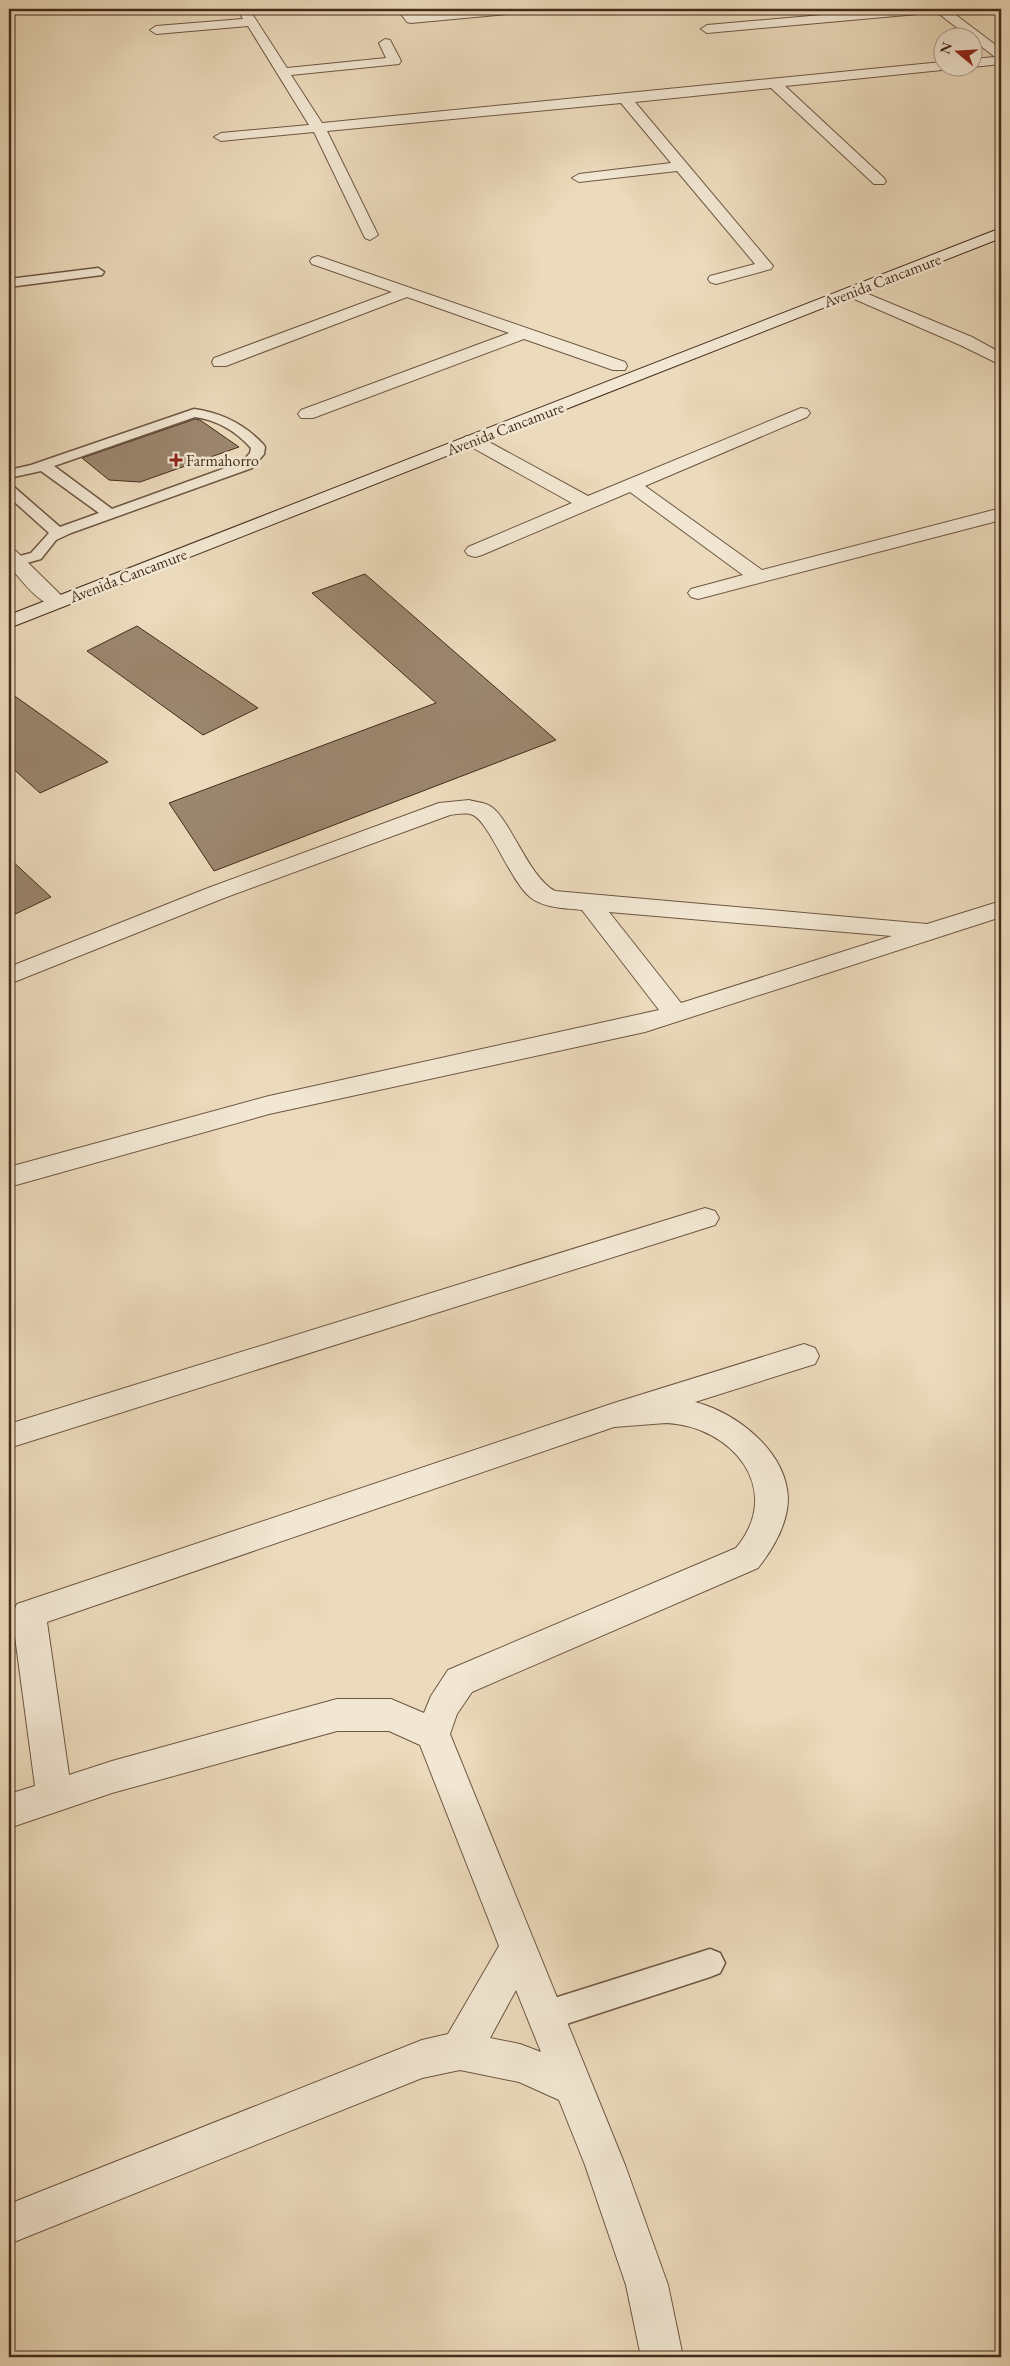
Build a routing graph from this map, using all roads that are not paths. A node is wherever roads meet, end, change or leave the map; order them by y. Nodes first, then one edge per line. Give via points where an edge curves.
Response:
1 (243, 9) edge
2 (403, 9) edge
3 (517, 9) edge
4 (929, 9) edge
5 (940, 9) edge
6 (251, 22) junction
7 (707, 29) dead end
8 (156, 30) dead end
9 (386, 43) dead end
10 (1001, 55) edge
11 (1001, 60) edge
12 (982, 62) edge
13 (932, 67) edge
14 (283, 72) junction
15 (775, 84) junction
16 (624, 100) junction
17 (319, 129) junction
18 (221, 137) dead end
19 (680, 166) junction
20 (579, 178) dead end
21 (879, 181) dead end
22 (1001, 218) edge
23 (1001, 233) edge
24 (370, 235) dead end
25 (318, 260) dead end
26 (98, 272) dead end
27 (716, 278) dead end
28 (9, 284) edge
29 (407, 292) junction
30 (851, 292) junction
31 (524, 333) junction
32 (1001, 360) edge
33 (220, 362) dead end
34 (619, 366) junction
35 (801, 413) dead end
36 (307, 414) dead end
37 (472, 440) junction
38 (43, 465) junction
39 (9, 474) edge
40 (631, 484) junction
41 (9, 490) edge
42 (586, 503) junction
43 (1001, 514) edge
44 (111, 515) junction
45 (58, 533) junction
46 (164, 543) dead end
47 (475, 551) dead end
48 (11, 560) edge
49 (760, 578) junction
50 (54, 592) junction
51 (698, 593) dead end
52 (9, 603) edge
53 (9, 622) edge
54 (589, 903) junction
55 (1001, 908) edge
56 (932, 931) junction
57 (9, 976) edge
58 (675, 1013) junction
59 (9, 1177) edge
60 (705, 1218) dead end
61 (804, 1356) dead end
62 (614, 1415) junction
63 (9, 1436) edge
64 (433, 1734) junction
65 (54, 1796) junction
66 (9, 1811) edge
67 (518, 1948) junction
68 (710, 1962) dead end
69 (545, 2016) junction
70 (460, 2051) junction
71 (573, 2086) junction
72 (9, 2224) edge
73 (662, 2357) edge

1 - 6 street
2 - 3 street via 411,19
4 - 7 street
5 - 10 street
6 - 8 street
6 - 14 street
9 - 14 street via 394,61
11 - 12 street
13 - 15 street
14 - 17 street
15 - 16 street
15 - 21 street
16 - 17 street
16 - 19 street
17 - 18 street
17 - 24 street
19 - 20 street
19 - 27 street via 764,266
22 - 34 street, Avenida Cancamure
23 - 30 street, Avenida Cancamure
25 - 29 street
26 - 28 lane
29 - 31 street
29 - 33 street
30 - 32 street via 966,341
30 - 37 street, Avenida Cancamure
31 - 34 street
31 - 36 street
34 - 46 street, Avenida Cancamure
35 - 40 street
37 - 42 street
37 - 50 street, Avenida Cancamure
38 - 39 lane
38 - 44 lane
38 - 44 lane via 194,413 214,415 252,439 258,447 257,454 247,465
40 - 42 street
40 - 49 street
41 - 45 lane
42 - 47 street
43 - 49 street
44 - 45 lane
45 - 48 lane via 36,556
48 - 50 street
49 - 51 street
50 - 52 street, Avenida Cancamure
50 - 53 street, Avenida Cancamure
54 - 56 street
54 - 57 street via 549,898 538,892 482,810 447,808 216,893
54 - 58 street
55 - 56 street
56 - 58 street
58 - 59 street via 645,1023 269,1105
60 - 63 street
61 - 62 street
62 - 64 street via 659,1410 697,1415 721,1424 740,1438 768,1479 772,1498 760,1542 747,1558 460,1681
62 - 65 street via 28,1614
64 - 65 street via 391,1715 337,1715
64 - 67 street
65 - 66 street
67 - 69 street
67 - 70 street
68 - 69 lane
69 - 71 street
70 - 71 street via 520,2064
70 - 72 street via 422,2059
71 - 73 street via 647,2286

